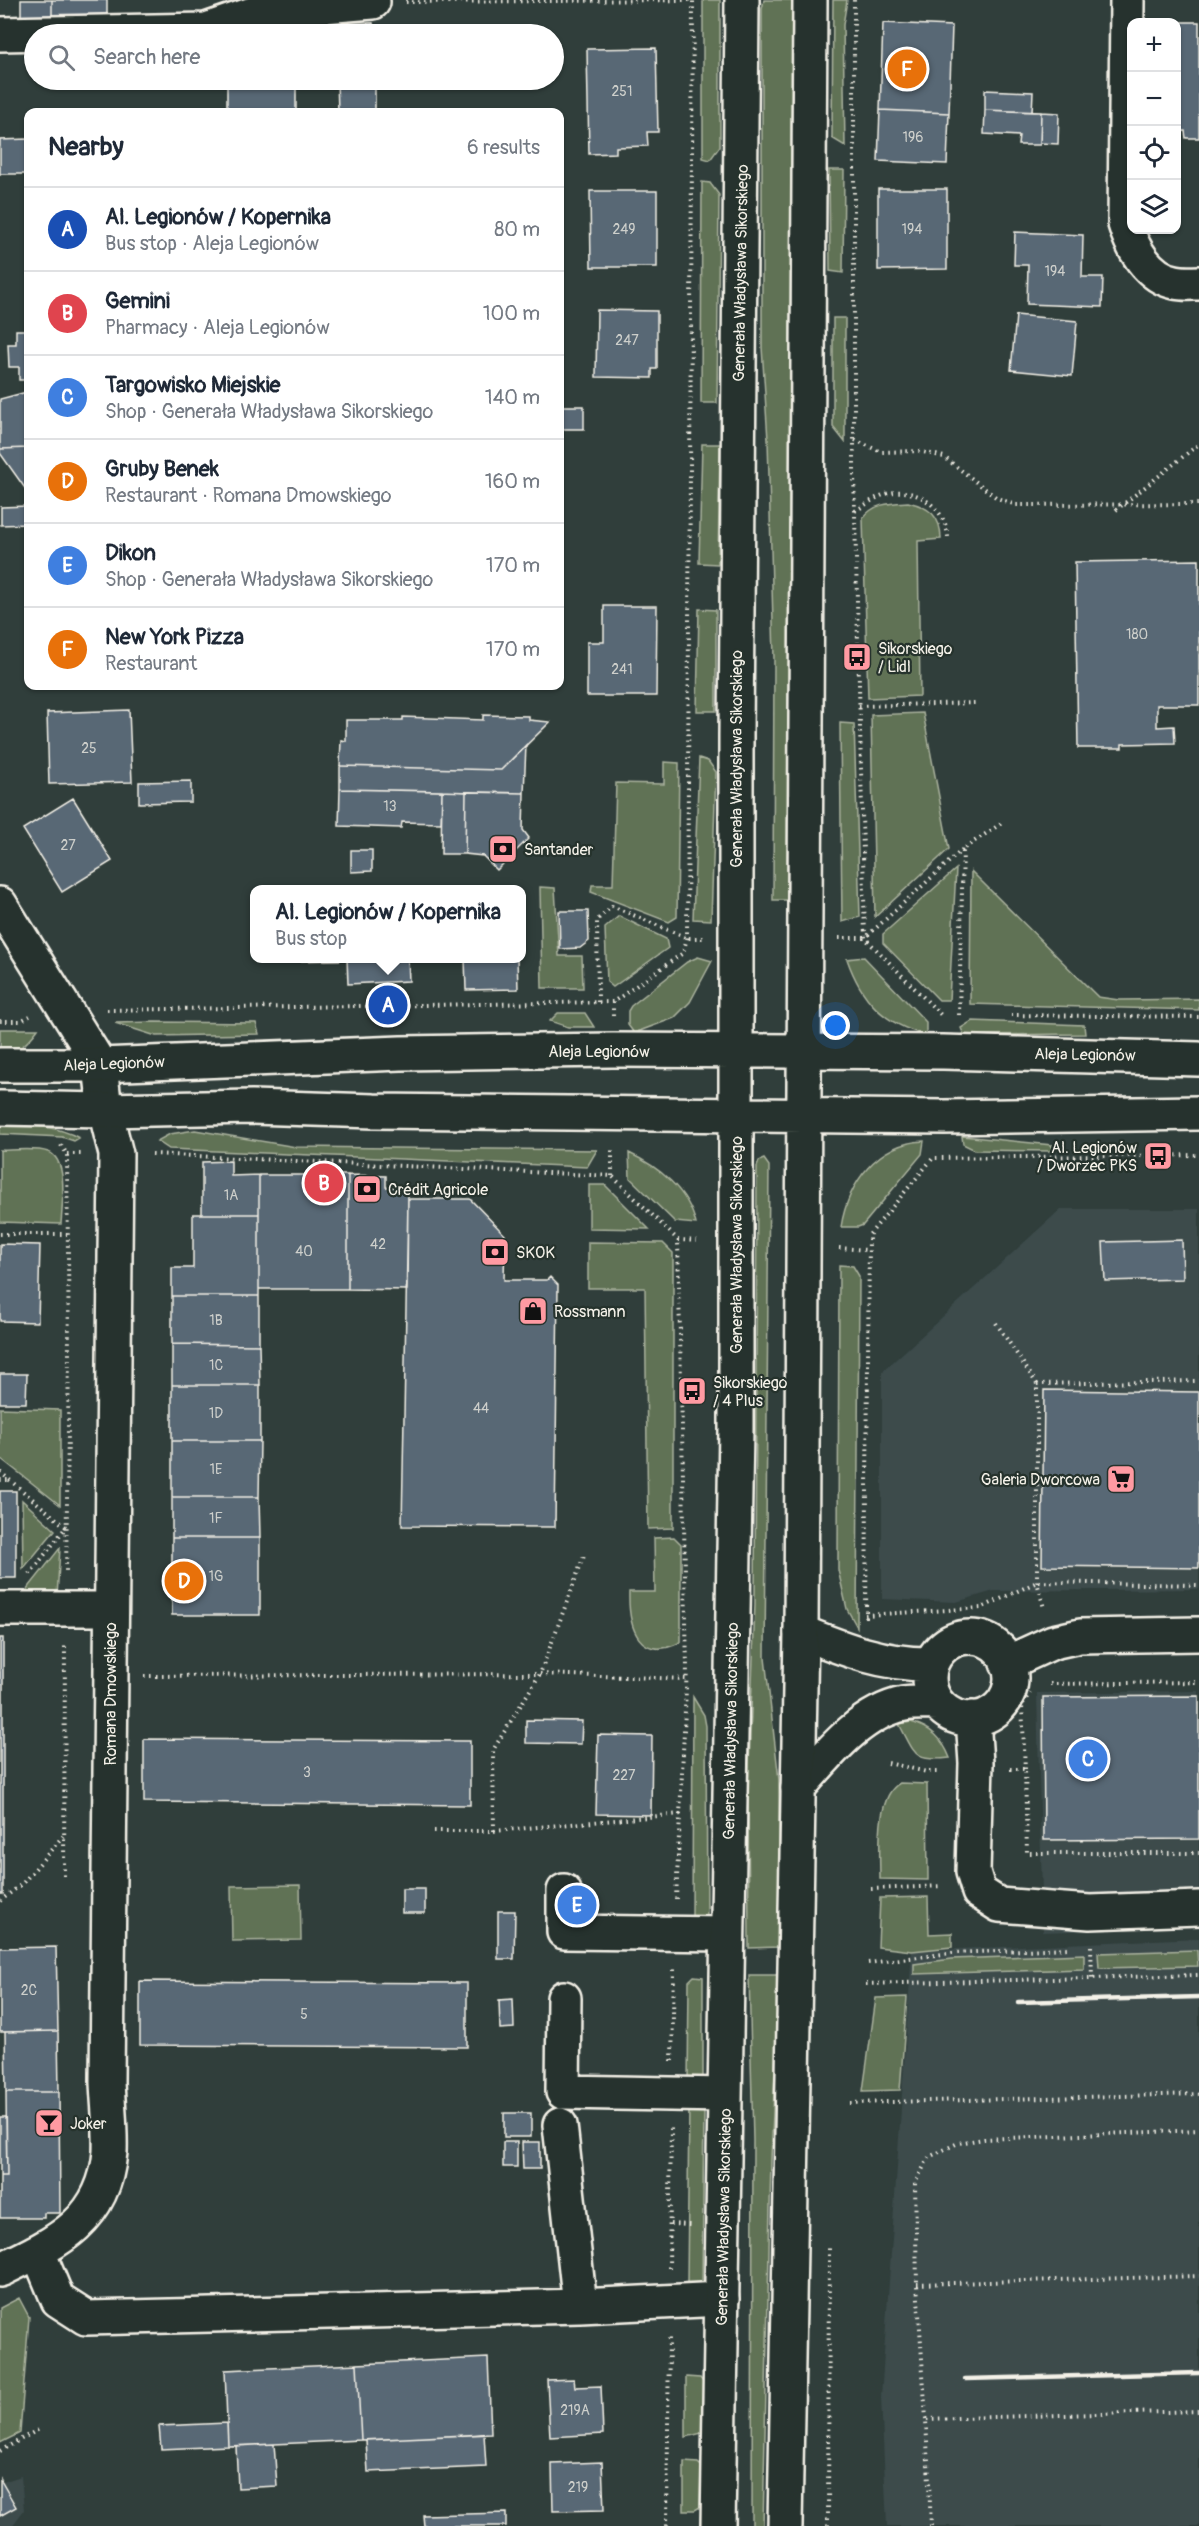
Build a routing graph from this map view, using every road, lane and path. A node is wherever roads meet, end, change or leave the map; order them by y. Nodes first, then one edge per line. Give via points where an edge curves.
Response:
1 (693, 0) edge
2 (742, 0) edge
3 (810, 0) edge
4 (854, 0) edge
5 (1127, 0) edge
6 (373, 2) dead end
7 (440, 2) dead end
8 (223, 24) edge
9 (0, 34) edge
10 (24, 34) edge
11 (1199, 283) edge
12 (854, 440) junction
13 (1199, 444) edge
14 (1199, 504) edge
15 (1116, 510) dead end
16 (854, 512) junction
17 (948, 537) dead end
18 (976, 703) dead end
19 (859, 706) junction
20 (1002, 823) dead end
21 (963, 849) junction
22 (0, 904) edge
23 (687, 938) junction
24 (865, 938) junction
25 (598, 1002) junction
26 (67, 1011) junction
27 (1007, 1016) dead end
28 (1199, 1017) edge
29 (0, 1021) edge
30 (736, 1051) junction
31 (804, 1051) junction
32 (1199, 1059) edge
33 (0, 1065) edge
34 (100, 1065) junction
35 (0, 1107) edge
36 (105, 1110) junction
37 (1199, 1113) edge
38 (736, 1116) junction
39 (804, 1116) junction
40 (51, 1145) dead end
41 (67, 1154) junction
42 (116, 1154) junction
43 (1199, 1155) edge
44 (0, 1234) edge
45 (67, 1234) junction
46 (996, 1323) dead end
47 (1199, 1381) edge
48 (1037, 1384) junction
49 (0, 1472) edge
50 (0, 1480) edge
51 (10, 1480) junction
52 (66, 1527) junction
53 (584, 1556) dead end
54 (23, 1582) dead end
55 (1037, 1582) junction
56 (1199, 1585) edge
57 (0, 1609) edge
58 (66, 1609) junction
59 (111, 1609) junction
60 (866, 1615) junction
61 (801, 1632) junction
62 (1199, 1634) edge
63 (1053, 1642) junction
64 (872, 1657) junction
65 (1007, 1663) junction
66 (931, 1664) junction
67 (540, 1674) junction
68 (111, 1677) junction
69 (687, 1678) junction
70 (1199, 1682) edge
71 (1046, 1684) dead end
72 (1065, 1684) junction
73 (1032, 1690) dead end
74 (937, 1703) junction
75 (973, 1718) junction
76 (888, 1762) dead end
77 (976, 1769) junction
78 (1025, 1769) junction
79 (798, 1788) junction
80 (681, 1814) junction
81 (434, 1831) dead end
82 (494, 1831) junction
83 (64, 1835) junction
84 (1199, 1852) edge
85 (64, 1876) dead end
86 (977, 1885) junction
87 (871, 1889) dead end
88 (564, 1891) dead end
89 (0, 1901) edge
90 (1199, 1908) edge
91 (675, 1933) junction
92 (726, 1934) junction
93 (1103, 1947) dead end
94 (868, 1963) dead end
95 (1199, 1975) edge
96 (866, 1984) dead end
97 (564, 1998) dead end
98 (671, 2094) junction
99 (1199, 2094) edge
100 (724, 2095) junction
101 (850, 2103) dead end
102 (560, 2125) dead end
103 (1199, 2130) edge
104 (829, 2246) dead end
105 (38, 2252) junction
106 (0, 2270) edge
107 (1199, 2276) edge
108 (917, 2284) junction
109 (722, 2299) junction
110 (669, 2301) junction
111 (580, 2306) junction
112 (1199, 2411) edge
113 (926, 2419) junction
114 (42, 2428) dead end
115 (0, 2451) edge
116 (668, 2526) edge
117 (718, 2526) edge
118 (785, 2526) edge
119 (828, 2526) edge
120 (931, 2526) edge

1 - 7 path
1 - 23 path
2 - 30 main road, Generała Władysława Sikorskiego
3 - 31 main road
4 - 12 path
5 - 11 main road via 1125,224 1147,266 1174,282
6 - 8 main road via 261,11
9 - 10 main road
12 - 14 path via 881,452 919,451 944,457 997,498 1016,506
12 - 16 path
13 - 15 path
16 - 17 path via 885,494 906,493 930,501 943,518
16 - 19 path
18 - 19 path
19 - 24 path
20 - 21 path
21 - 24 path
21 - 24 path via 960,1015 941,1015
22 - 26 main road
23 - 25 path via 683,953 613,1002
23 - 25 path via 612,906 597,920
25 - 26 path
26 - 29 path via 39,1011 20,1021
26 - 34 main road
27 - 28 path
30 - 31 main road, Aleja Legionów
30 - 34 main road, Aleja Legionów via 400,1053
30 - 38 main road, Generała Władysława Sikorskiego
31 - 32 main road, Aleja Legionów
31 - 39 main road
33 - 34 main road, Aleja Legionów
34 - 36 main road, Romana Dmowskiego
35 - 36 main road
36 - 38 main road via 252,1107
36 - 42 main road, Romana Dmowskiego
37 - 39 main road
38 - 39 main road
38 - 92 main road, Generała Władysława Sikorskiego via 736,1429
39 - 61 main road
40 - 41 path via 62,1145
41 - 42 path
41 - 45 path
42 - 59 main road, Romana Dmowskiego
42 - 69 path via 612,1176 678,1240
43 - 60 path via 933,1158 868,1235
44 - 45 path
45 - 52 path
46 - 48 path
47 - 48 path
48 - 55 path
49 - 51 path
50 - 51 path
51 - 52 path
52 - 54 path
52 - 58 path
53 - 67 path
55 - 56 path
55 - 60 path via 981,1608
55 - 63 path
57 - 58 main road
58 - 59 main road
58 - 83 path
59 - 68 main road, Romana Dmowskiego
60 - 64 path
61 - 64 main road
61 - 79 main road
62 - 63 main road via 1096,1635
63 - 65 main road
63 - 72 path
64 - 66 main road via 905,1665
65 - 66 main road via 998,1647 973,1637 947,1643
65 - 75 main road via 1010,1685 1006,1697 986,1715
66 - 74 main road via 931,1691
67 - 68 path
67 - 69 path
67 - 82 path via 493,1750
68 - 105 main road, Romana Dmowskiego via 107,2082 110,2152 97,2199 81,2223
69 - 80 path
70 - 72 path
71 - 72 path
73 - 78 path via 1022,1705
74 - 75 main road via 947,1712
74 - 79 main road via 902,1704 878,1715 844,1737
75 - 77 main road
76 - 77 path via 927,1772
77 - 78 path
77 - 86 main road via 973,1872
78 - 84 path via 1027,1853
79 - 118 main road
80 - 82 path
80 - 91 path
81 - 82 path
83 - 85 path
83 - 89 path via 22,1884
86 - 87 path
86 - 90 main road via 979,1892 999,1905 1090,1912
88 - 91 main road via 564,1932
91 - 92 main road
91 - 98 path
92 - 100 main road, Generała Władysława Sikorskiego
93 - 94 path via 952,1953
95 - 96 path
97 - 98 main road via 563,2092
98 - 100 main road
98 - 110 path
99 - 101 path
100 - 109 main road, Generała Władysława Sikorskiego
102 - 111 main road
103 - 108 path via 984,2139 958,2143 929,2157 915,2183
104 - 119 path
105 - 106 main road, Romana Dmowskiego
105 - 111 main road via 58,2300 86,2318
107 - 108 path
108 - 113 path
109 - 110 main road
109 - 117 main road, Generała Władysława Sikorskiego
110 - 111 main road
110 - 116 path
112 - 113 path
113 - 120 path
114 - 115 path

